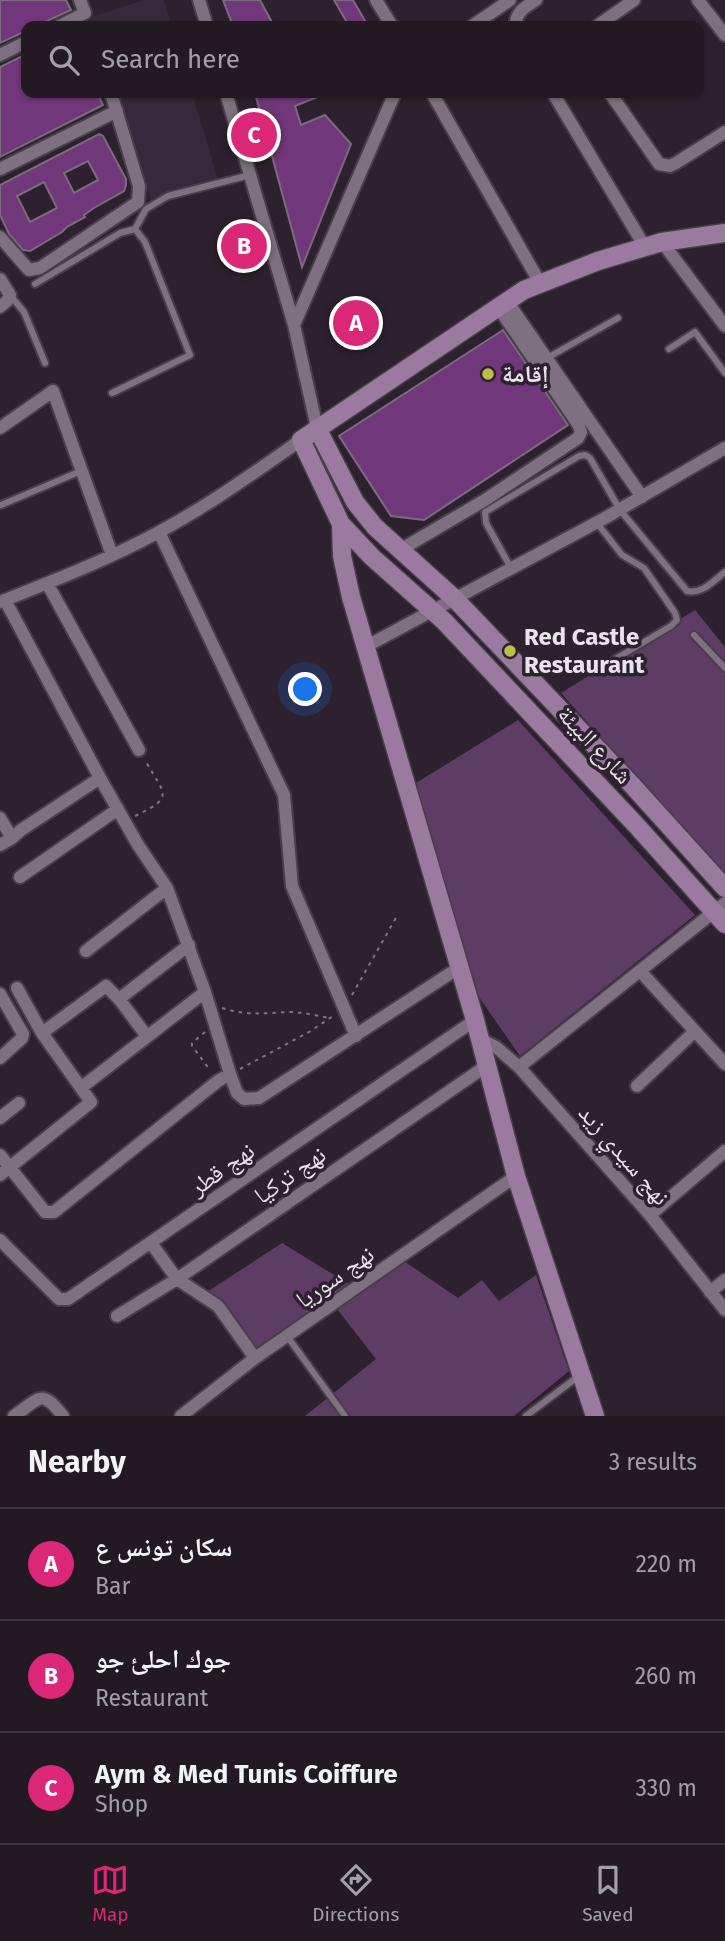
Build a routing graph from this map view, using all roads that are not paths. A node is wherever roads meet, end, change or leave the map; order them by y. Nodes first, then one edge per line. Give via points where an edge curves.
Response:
1 (80, 0) edge
2 (199, 0) edge
3 (376, 0) edge
4 (510, 0) edge
5 (536, 0) edge
6 (634, 0) edge
7 (698, 0) edge
8 (87, 20) edge
9 (205, 21) edge
10 (388, 21) edge
11 (479, 21) edge
12 (515, 21) edge
13 (604, 21) edge
14 (725, 36) edge
15 (21, 44) edge
16 (0, 55) edge
17 (113, 98) edge
18 (227, 98) edge
19 (393, 98) edge
20 (435, 98) edge
21 (556, 98) edge
22 (613, 98) edge
23 (117, 111) junction
24 (725, 132) edge
25 (0, 169) edge
26 (250, 175) junction
27 (135, 229) junction
28 (725, 233) edge
29 (0, 237) edge
30 (654, 244) junction
31 (0, 279) edge
32 (540, 283) junction
33 (35, 284) dead end
34 (10, 295) junction
35 (503, 304) junction
36 (0, 307) edge
37 (618, 318) dead end
38 (294, 324) junction
39 (725, 326) edge
40 (669, 349) dead end
41 (545, 359) junction
42 (45, 363) dead end
43 (725, 373) edge
44 (113, 393) dead end
45 (0, 428) edge
46 (317, 428) junction
47 (301, 440) junction
48 (725, 448) edge
49 (83, 470) junction
50 (642, 497) junction
51 (1, 505) edge
52 (620, 510) junction
53 (597, 523) junction
54 (341, 524) junction
55 (159, 533) junction
56 (400, 550) junction
57 (112, 555) junction
58 (511, 568) junction
59 (725, 572) edge
60 (47, 583) junction
61 (455, 599) junction
62 (3, 601) edge
63 (434, 611) junction
64 (694, 635) dead end
65 (365, 646) junction
66 (592, 664) dead end
67 (725, 668) edge
68 (139, 750) road end
69 (100, 778) junction
70 (118, 809) junction
71 (0, 818) edge
72 (12, 838) junction
73 (0, 845) edge
74 (20, 877) dead end
75 (167, 888) junction
76 (725, 888) edge
77 (721, 914) edge
78 (189, 945) junction
79 (86, 951) dead end
80 (460, 967) junction
81 (640, 971) junction
82 (18, 988) dead end
83 (0, 993) edge
84 (206, 998) junction
85 (119, 999) junction
86 (475, 1020) junction
87 (694, 1032) junction
88 (42, 1033) junction
89 (146, 1035) junction
90 (356, 1036) junction
91 (480, 1040) junction
92 (0, 1058) edge
93 (725, 1064) edge
94 (486, 1066) junction
95 (519, 1067) junction
96 (230, 1074) junction
97 (636, 1086) dead end
98 (82, 1087) junction
99 (19, 1103) dead end
100 (0, 1118) edge
101 (725, 1151) edge
102 (0, 1155) edge
103 (5, 1171) edge
104 (516, 1176) junction
105 (650, 1216) junction
106 (0, 1240) edge
107 (151, 1243) junction
108 (177, 1279) junction
109 (725, 1280) edge
110 (710, 1292) junction
111 (725, 1310) edge
112 (117, 1316) dead end
113 (287, 1336) junction
114 (256, 1358) junction
115 (581, 1373) junction
116 (14, 1416) edge
117 (64, 1416) edge
118 (181, 1416) edge
119 (345, 1416) edge
120 (526, 1416) edge
121 (595, 1416) edge

1 - 8 street
2 - 9 street
3 - 10 street
4 - 11 street
5 - 12 street via 519,12
6 - 13 street
7 - 14 street
15 - 16 street
17 - 23 street
18 - 26 street
19 - 38 street
20 - 32 street
21 - 30 street
22 - 24 street via 659,164 670,166
23 - 25 street
23 - 29 street via 139,186 138,202 40,268 29,270
26 - 27 lane via 168,196 146,209
26 - 38 street
27 - 33 lane via 120,233
27 - 44 lane via 145,242 190,355
28 - 30 street
30 - 32 street
30 - 39 street
31 - 34 street
32 - 35 street
34 - 36 street
34 - 42 lane via 24,312
35 - 41 street
35 - 46 street
35 - 56 street via 581,432 485,500
37 - 41 lane
38 - 46 street
40 - 43 lane via 695,332
41 - 50 street
45 - 49 street via 53,391
46 - 47 street
46 - 56 street, شارع البيئة via 355,502
47 - 54 street, شارع البيئة
47 - 55 street
48 - 50 street
49 - 51 lane
49 - 57 street
50 - 52 street
52 - 53 street
52 - 58 lane via 590,458 579,456 485,512 486,523
52 - 59 lane via 687,591 703,590
53 - 58 street
53 - 66 lane via 622,555 644,568 677,620 600,668
54 - 63 street, شارع البيئة
54 - 65 street via 342,556
55 - 57 street
55 - 90 street via 284,794 292,886
56 - 61 street, شارع البيئة
57 - 60 street
58 - 61 street
60 - 62 street
60 - 68 street
61 - 63 street
61 - 76 street, شارع البيئة
62 - 69 street
63 - 65 street
63 - 77 street, شارع البيئة
64 - 67 lane
65 - 80 street
69 - 70 street
69 - 72 street
70 - 74 street
70 - 75 street
71 - 72 street
72 - 73 street
75 - 78 street
75 - 79 street
77 - 81 street
78 - 84 street
78 - 85 street
80 - 86 street
80 - 90 street
81 - 87 street
81 - 95 street
82 - 88 street
83 - 92 street via 23,1034
84 - 89 street
84 - 96 street
85 - 88 street via 109,987 102,987
85 - 89 street
86 - 91 street
86 - 107 street, نهج قطر
87 - 93 street
87 - 97 street
88 - 98 street
89 - 98 street
90 - 96 street via 259,1098 244,1099
91 - 94 street
91 - 95 street, نهج سيدي زيد
94 - 104 street
94 - 108 street, نهج تركيا
95 - 105 street, نهج سيدي زيد
96 - 103 street via 58,1210 45,1212
98 - 103 street via 91,1104
99 - 100 street
101 - 105 street
102 - 103 street
104 - 113 street, نهج سوريا
104 - 115 street
105 - 110 street, نهج سيدي زيد
106 - 107 street, نهج قطر via 64,1300
107 - 108 street
108 - 112 street, نهج تركيا
108 - 114 street via 218,1306
109 - 110 street
110 - 111 street, نهج سيدي زيد
113 - 114 street, نهج سوريا
113 - 119 lane
114 - 118 street, نهج سوريا
115 - 120 lane
115 - 121 street
116 - 117 street via 44,1397

